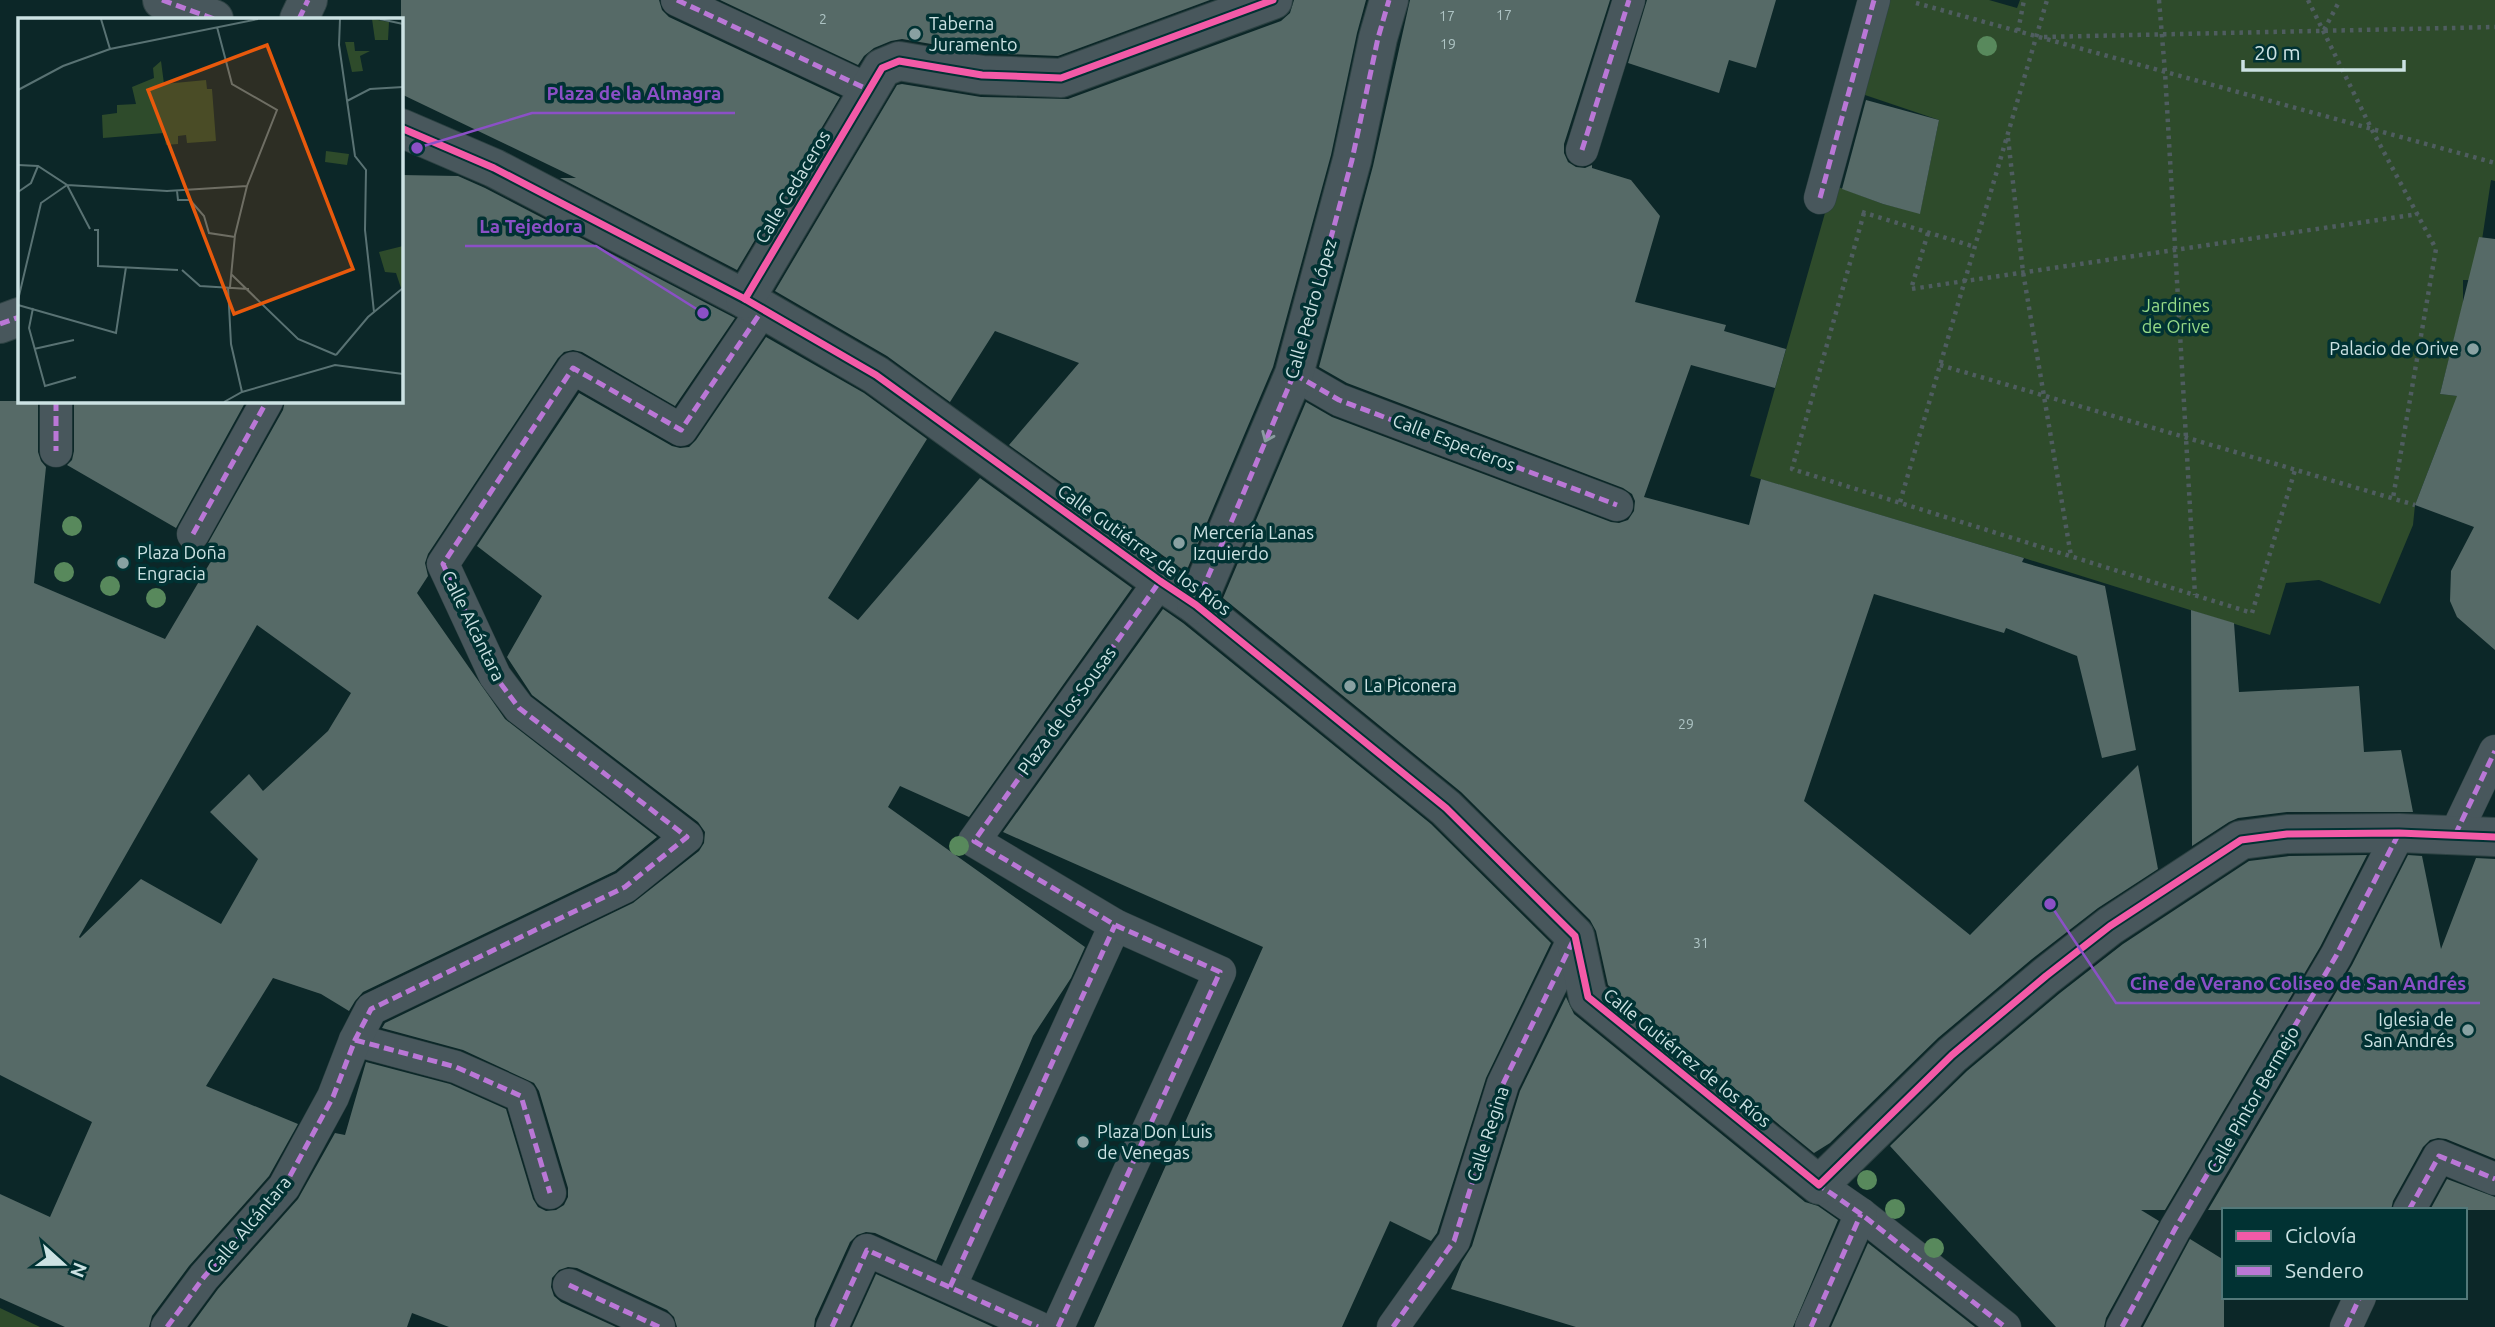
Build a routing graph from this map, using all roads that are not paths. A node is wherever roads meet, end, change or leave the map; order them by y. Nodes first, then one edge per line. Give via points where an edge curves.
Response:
1 (162, 0) edge
2 (308, 0) edge
3 (677, 0) edge
4 (1273, 0) edge
5 (1389, 0) edge
6 (1629, 0) edge
7 (1874, 0) edge
8 (211, 18) edge
9 (299, 18) edge
10 (869, 90) junction
11 (402, 129) edge
12 (1582, 150) dead end
13 (1820, 198) dead end
14 (754, 304) junction
15 (18, 317) edge
16 (0, 324) edge
17 (1294, 374) junction
18 (56, 402) edge
19 (266, 402) edge
20 (56, 452) dead end
21 (1617, 505) dead end
22 (194, 534) dead end
23 (1160, 582) junction
24 (1196, 605) junction
25 (2495, 751) edge
26 (2399, 833) junction
27 (2455, 835) junction
28 (2495, 837) edge
29 (1115, 925) junction
30 (1575, 936) junction
31 (355, 1040) junction
32 (2495, 1179) edge
33 (1819, 1185) junction
34 (550, 1193) dead end
35 (2410, 1208) edge
36 (1861, 1214) junction
37 (942, 1283) junction
38 (569, 1285) dead end
39 (2359, 1299) edge
40 (167, 1327) edge
41 (659, 1327) edge
42 (832, 1327) edge
43 (1038, 1327) edge
44 (1058, 1327) edge
45 (1393, 1327) edge
46 (1811, 1327) edge
47 (2005, 1327) edge
48 (2122, 1327) edge
49 (2346, 1327) edge

1 - 8 street
2 - 9 street
3 - 10 street
4 - 10 street, Calle Cedaceros via 1061,78 982,75 899,61 882,68
5 - 17 street, Calle Pedro López via 1352,160
6 - 12 street
7 - 13 street
10 - 14 street, Calle Cedaceros
11 - 14 street, Calle Gutiérrez de los Ríos via 494,168
14 - 23 street, Calle Gutiérrez de los Ríos via 876,375
14 - 31 street, Calle Alcántara via 681,430 573,368 443,564 495,676 519,708 687,837 625,887 371,1009
15 - 16 street
17 - 21 street, Calle Especieros via 1339,400
17 -> 24 street, Calle Pedro López
18 - 20 street
19 - 22 street
23 - 24 street, Calle Gutiérrez de los Ríos
23 - 29 street, Plaza de los Sousas via 974,841
24 - 30 street, Calle Gutiérrez de los Ríos via 1446,808
25 - 27 street
26 - 27 street
26 - 33 street via 2287,834 2241,840 2110,926 2046,976 1952,1055
26 - 48 street, Calle Pintor Bermejo via 2336,956
27 - 28 street
29 - 37 street
29 - 44 street via 1220,972
30 - 33 street, Calle Gutiérrez de los Ríos via 1588,997
30 - 45 street, Calle Regina via 1503,1084 1454,1241
31 - 34 street via 456,1067 521,1096
31 - 40 street, Calle Alcántara via 333,1097 284,1187 204,1277
32 - 35 street via 2439,1156
33 - 36 street, Calle Gutiérrez de los Ríos
36 - 46 street
36 - 47 street, Calle Gutiérrez de los Ríos
37 - 42 street via 867,1250
37 - 43 street
38 - 41 street
39 - 49 street

